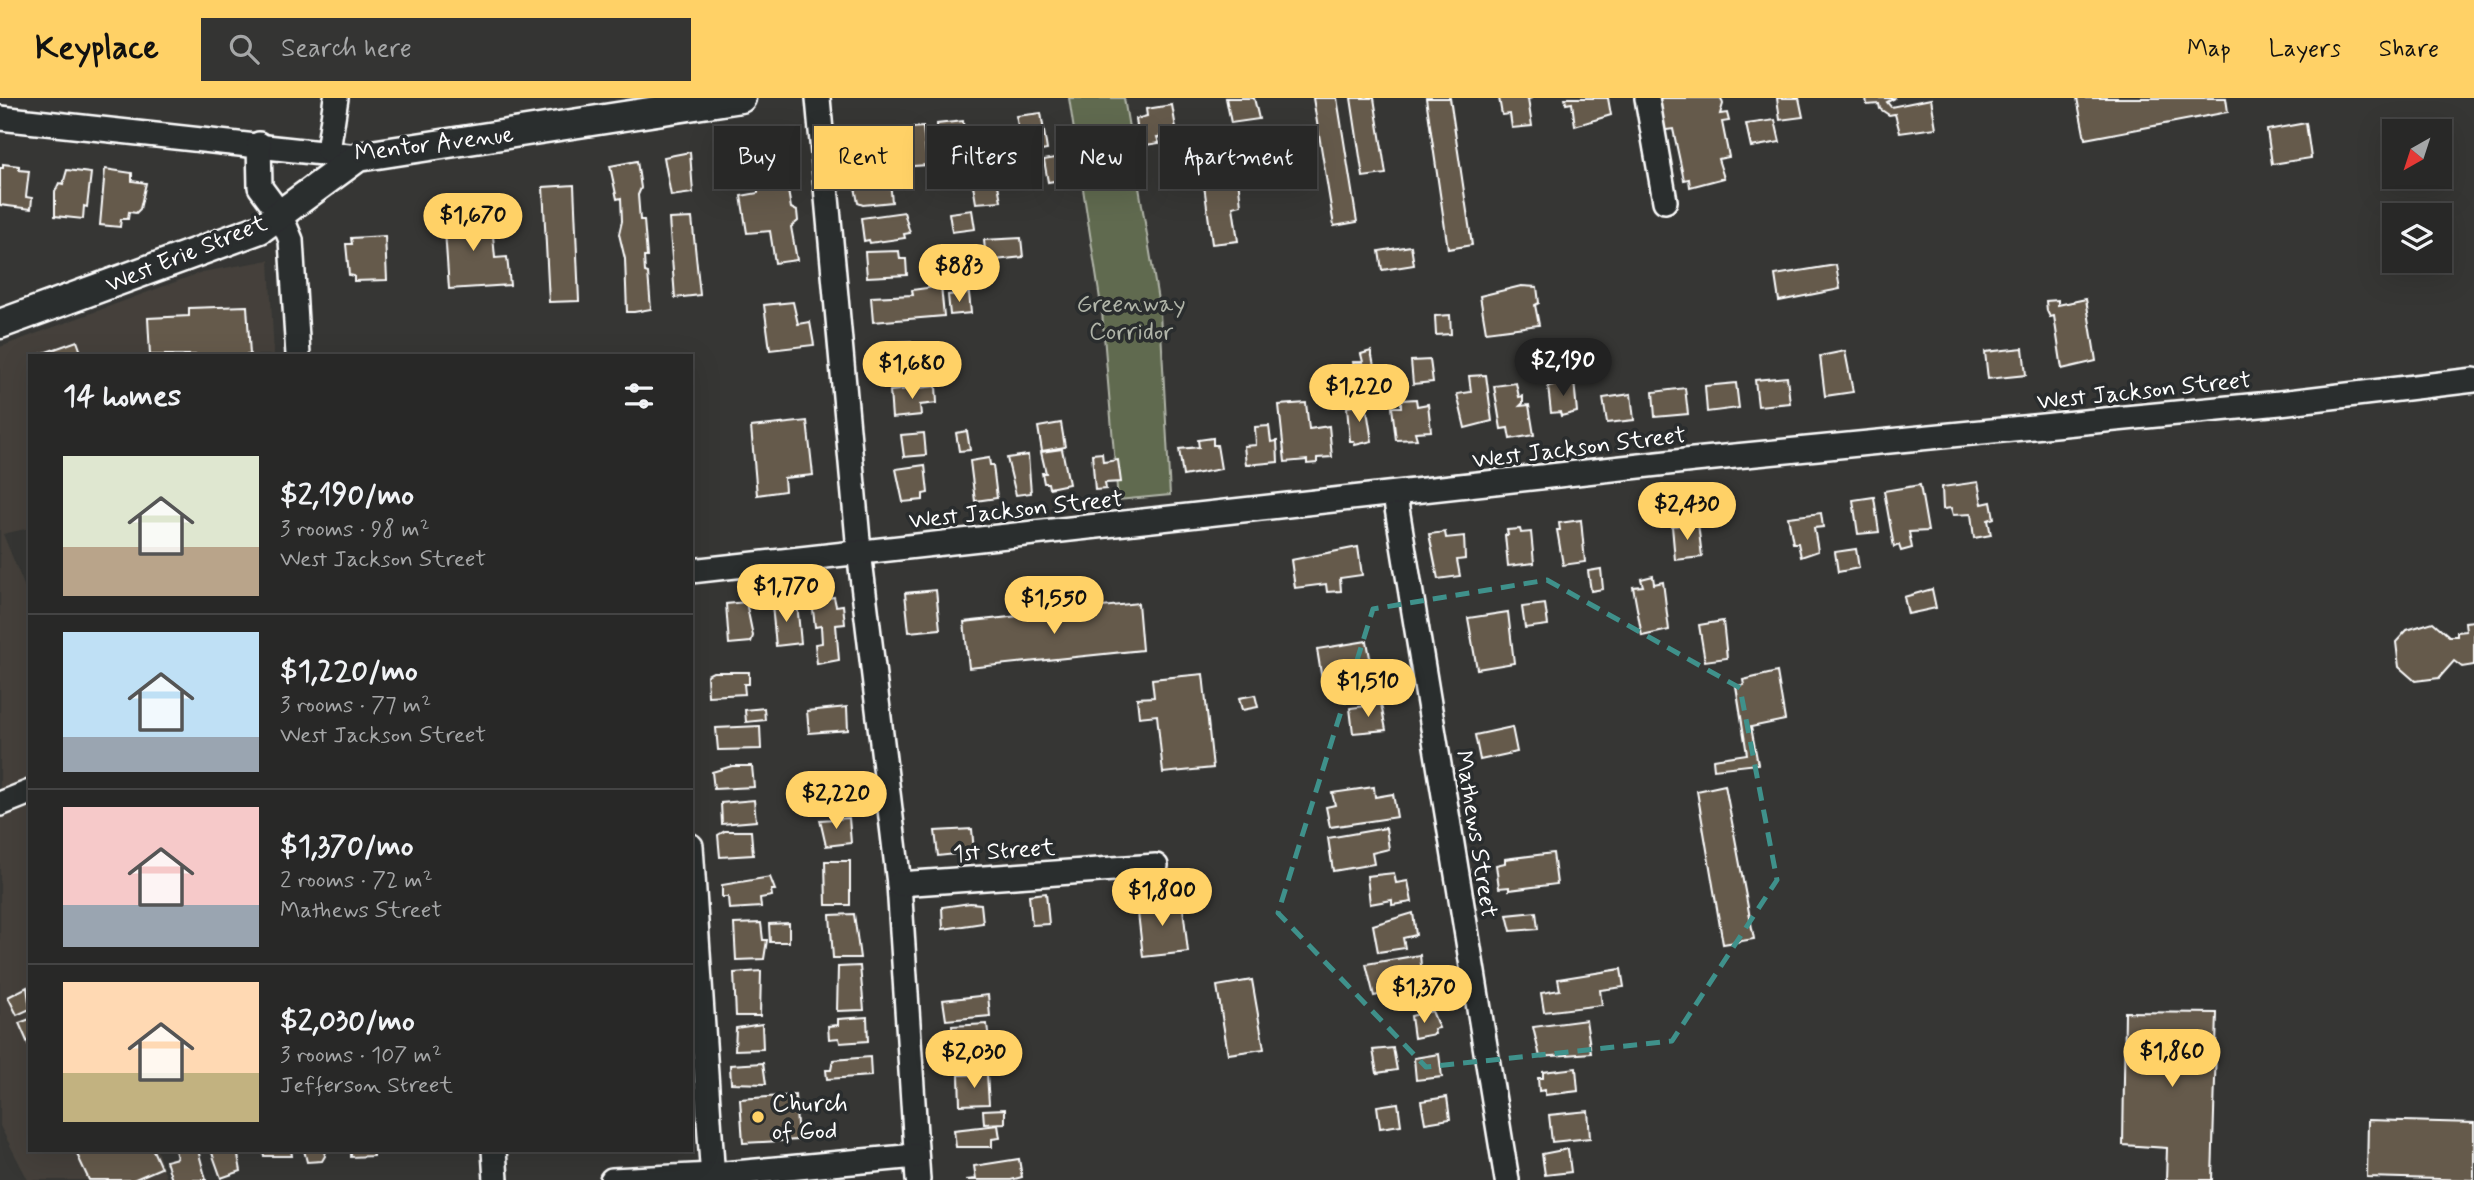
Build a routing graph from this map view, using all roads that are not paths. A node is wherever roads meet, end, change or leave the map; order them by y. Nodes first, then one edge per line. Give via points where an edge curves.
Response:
1 (336, 98) edge
2 (818, 98) edge
3 (1647, 98) edge
4 (735, 99) edge
5 (0, 118) edge
6 (259, 144) junction
7 (328, 151) junction
8 (358, 157) junction
9 (1665, 201) dead end
10 (280, 214) junction
11 (0, 324) edge
12 (298, 354) edge
13 (2474, 380) edge
14 (1395, 496) junction
15 (859, 551) junction
16 (693, 571) edge
17 (28, 793) edge
18 (0, 804) edge
19 (1156, 866) dead end
20 (693, 876) edge
21 (899, 884) junction
22 (494, 1152) edge
23 (915, 1156) junction
24 (713, 1177) edge
25 (496, 1180) edge
26 (612, 1180) edge
27 (918, 1180) edge
28 (1507, 1180) edge

1 - 7 street
2 - 15 street
3 - 9 street
4 - 8 main road, Mentor Avenue
5 - 6 street, Mentor Avenue
6 - 7 street, Mentor Avenue
6 - 10 street via 260,187
7 - 8 street, Mentor Avenue
8 - 10 main road, West Erie Street
10 - 11 main road, West Erie Street via 260,229
10 - 12 street via 290,240
13 - 14 street, West Jackson Street via 1694,460
14 - 15 street, West Jackson Street
14 - 28 street, Mathews Street
15 - 16 street, West Jackson Street
15 - 21 street
17 - 18 street
19 - 21 street, 1st Street
20 - 24 street
21 - 23 street
22 - 25 street
23 - 24 street
23 - 27 street
24 - 26 street

